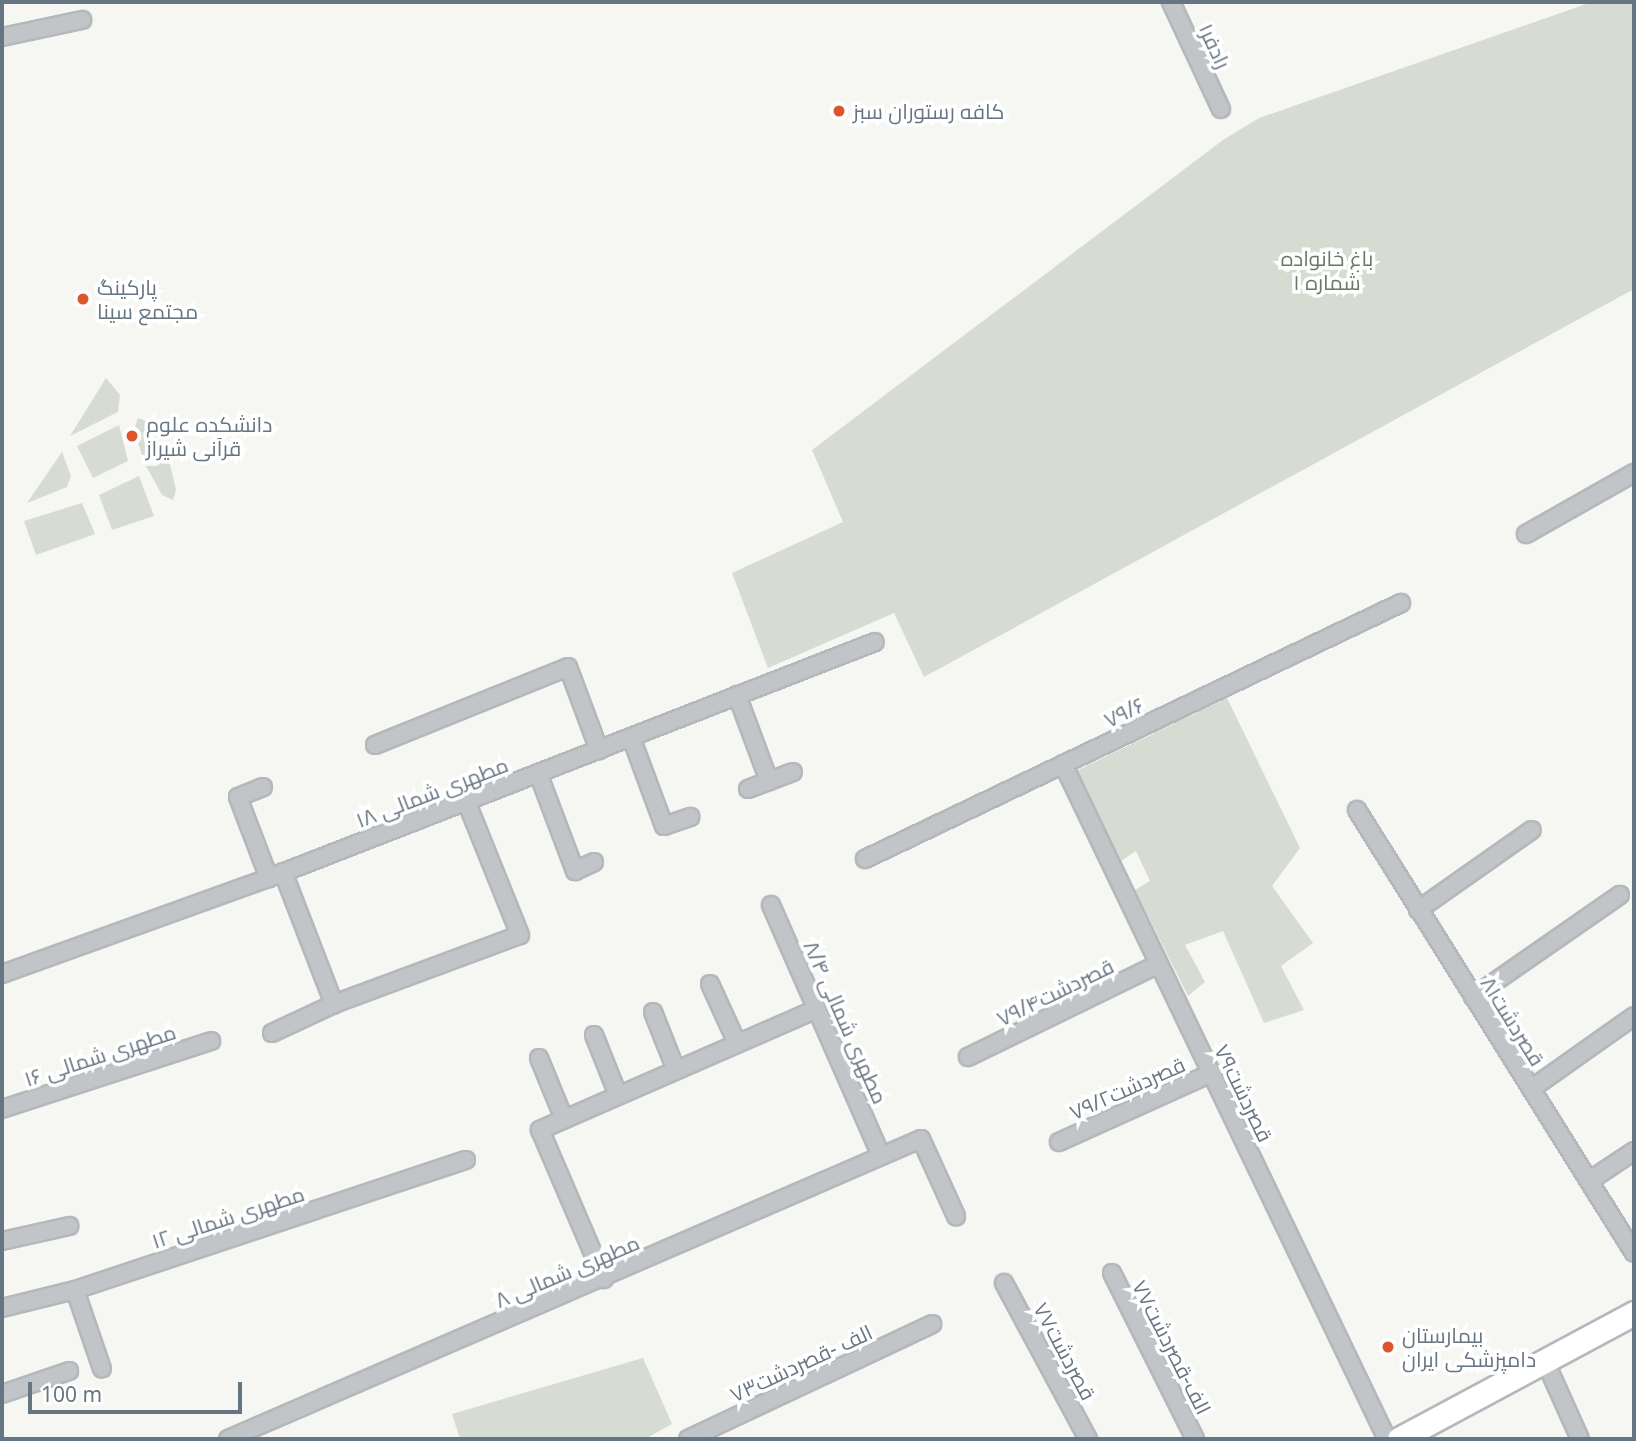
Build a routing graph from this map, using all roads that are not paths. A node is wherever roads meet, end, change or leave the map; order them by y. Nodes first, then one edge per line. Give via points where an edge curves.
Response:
1 (1171, 2) edge
2 (82, 20) dead end
3 (2, 37) edge
4 (1222, 109) dead end
5 (1634, 473) edge
6 (1526, 534) dead end
7 (1401, 603) dead end
8 (874, 642) dead end
9 (737, 695) junction
10 (631, 737) junction
11 (375, 745) dead end
12 (599, 750) junction
13 (1063, 764) junction
14 (793, 772) dead end
15 (538, 773) junction
16 (769, 781) junction
17 (263, 787) dead end
18 (748, 789) dead end
19 (466, 801) junction
20 (1357, 810) dead end
21 (691, 817) dead end
22 (1532, 830) dead end
23 (865, 859) dead end
24 (594, 862) dead end
25 (276, 875) junction
26 (1620, 895) dead end
27 (771, 905) dead end
28 (1418, 909) junction
29 (1159, 964) junction
30 (2, 974) edge
31 (710, 984) dead end
32 (1473, 997) junction
33 (334, 1004) junction
34 (817, 1009) junction
35 (653, 1012) dead end
36 (1634, 1016) edge
37 (272, 1033) dead end
38 (594, 1035) dead end
39 (211, 1041) dead end
40 (737, 1044) junction
41 (968, 1056) dead end
42 (539, 1058) dead end
43 (676, 1070) junction
44 (1212, 1073) junction
45 (1531, 1089) junction
46 (618, 1095) junction
47 (2, 1108) edge
48 (564, 1119) junction
49 (1059, 1142) dead end
50 (1634, 1151) edge
51 (881, 1156) junction
52 (466, 1160) dead end
53 (1589, 1181) junction
54 (956, 1216) dead end
55 (69, 1226) dead end
56 (2, 1241) edge
57 (1634, 1253) edge
58 (1112, 1273) dead end
59 (604, 1279) junction
60 (1004, 1283) dead end
61 (75, 1290) junction
62 (2, 1308) edge
63 (1634, 1313) edge
64 (932, 1324) dead end
65 (1545, 1361) junction
66 (102, 1369) dead end
67 (69, 1371) dead end
68 (2, 1394) edge
69 (228, 1439) edge
70 (688, 1439) edge
71 (1088, 1439) edge
72 (1195, 1439) edge
73 (1387, 1439) edge
74 (1399, 1439) edge
75 (1580, 1439) edge

1 - 4 street, رادفر۱
2 - 3 street
5 - 6 street
7 - 13 street, ۷۹/۶
8 - 9 street, ۱۸ مطهری شمالی
9 - 10 street, ۱۸ مطهری شمالی
9 - 16 street
10 - 12 street, ۱۸ مطهری شمالی
10 - 21 street via 664,827
11 - 12 street via 568,667
12 - 15 street, ۱۸ مطهری شمالی
13 - 23 street, ۷۹/۶
13 - 29 street, قصردشت۷۹
14 - 16 street
15 - 19 street, ۱۸ مطهری شمالی
15 - 24 street via 575,871
16 - 18 street
17 - 25 street via 238,797
19 - 25 street, ۱۸ مطهری شمالی
19 - 33 street via 520,935
20 - 28 street, قصردشت۸۱
22 - 28 street
25 - 30 street, ۱۸ مطهری شمالی
25 - 33 street
26 - 32 street
27 - 34 street, ۸/۴ مطهری شمالی
28 - 32 street, قصردشت۸۱
29 - 41 street, قصردشت۷۹/۴
29 - 44 street, قصردشت۷۹
31 - 40 street
32 - 45 street, قصردشت۸۱
33 - 37 street
34 - 40 street
34 - 51 street, ۸/۴ مطهری شمالی
35 - 43 street
36 - 45 street
38 - 46 street
39 - 47 street, ۱۶ مطهری شمالی
40 - 43 street
42 - 48 street
43 - 46 street
44 - 49 street, قصردشت۷۹/۲
44 - 73 street, قصردشت۷۹
45 - 53 street, قصردشت۸۱
46 - 48 street
48 - 59 street via 540,1130
50 - 53 street
51 - 54 street, ۸ مطهری شمالی via 921,1139
51 - 59 street, ۸ مطهری شمالی
52 - 61 street, ۱۲ مطهری شمالی
53 - 57 street, قصردشت۸۱
55 - 56 street
58 - 72 street, ۷۷الف-قصردشت
59 - 69 street, ۸ مطهری شمالی
60 - 71 street, قصردشت۷۷
61 - 62 street, ۱۲ مطهری شمالی
61 - 66 street
63 - 65 main road
64 - 70 street, الف -قصردشت۷۳
65 - 74 main road
65 - 75 street
67 - 68 street

